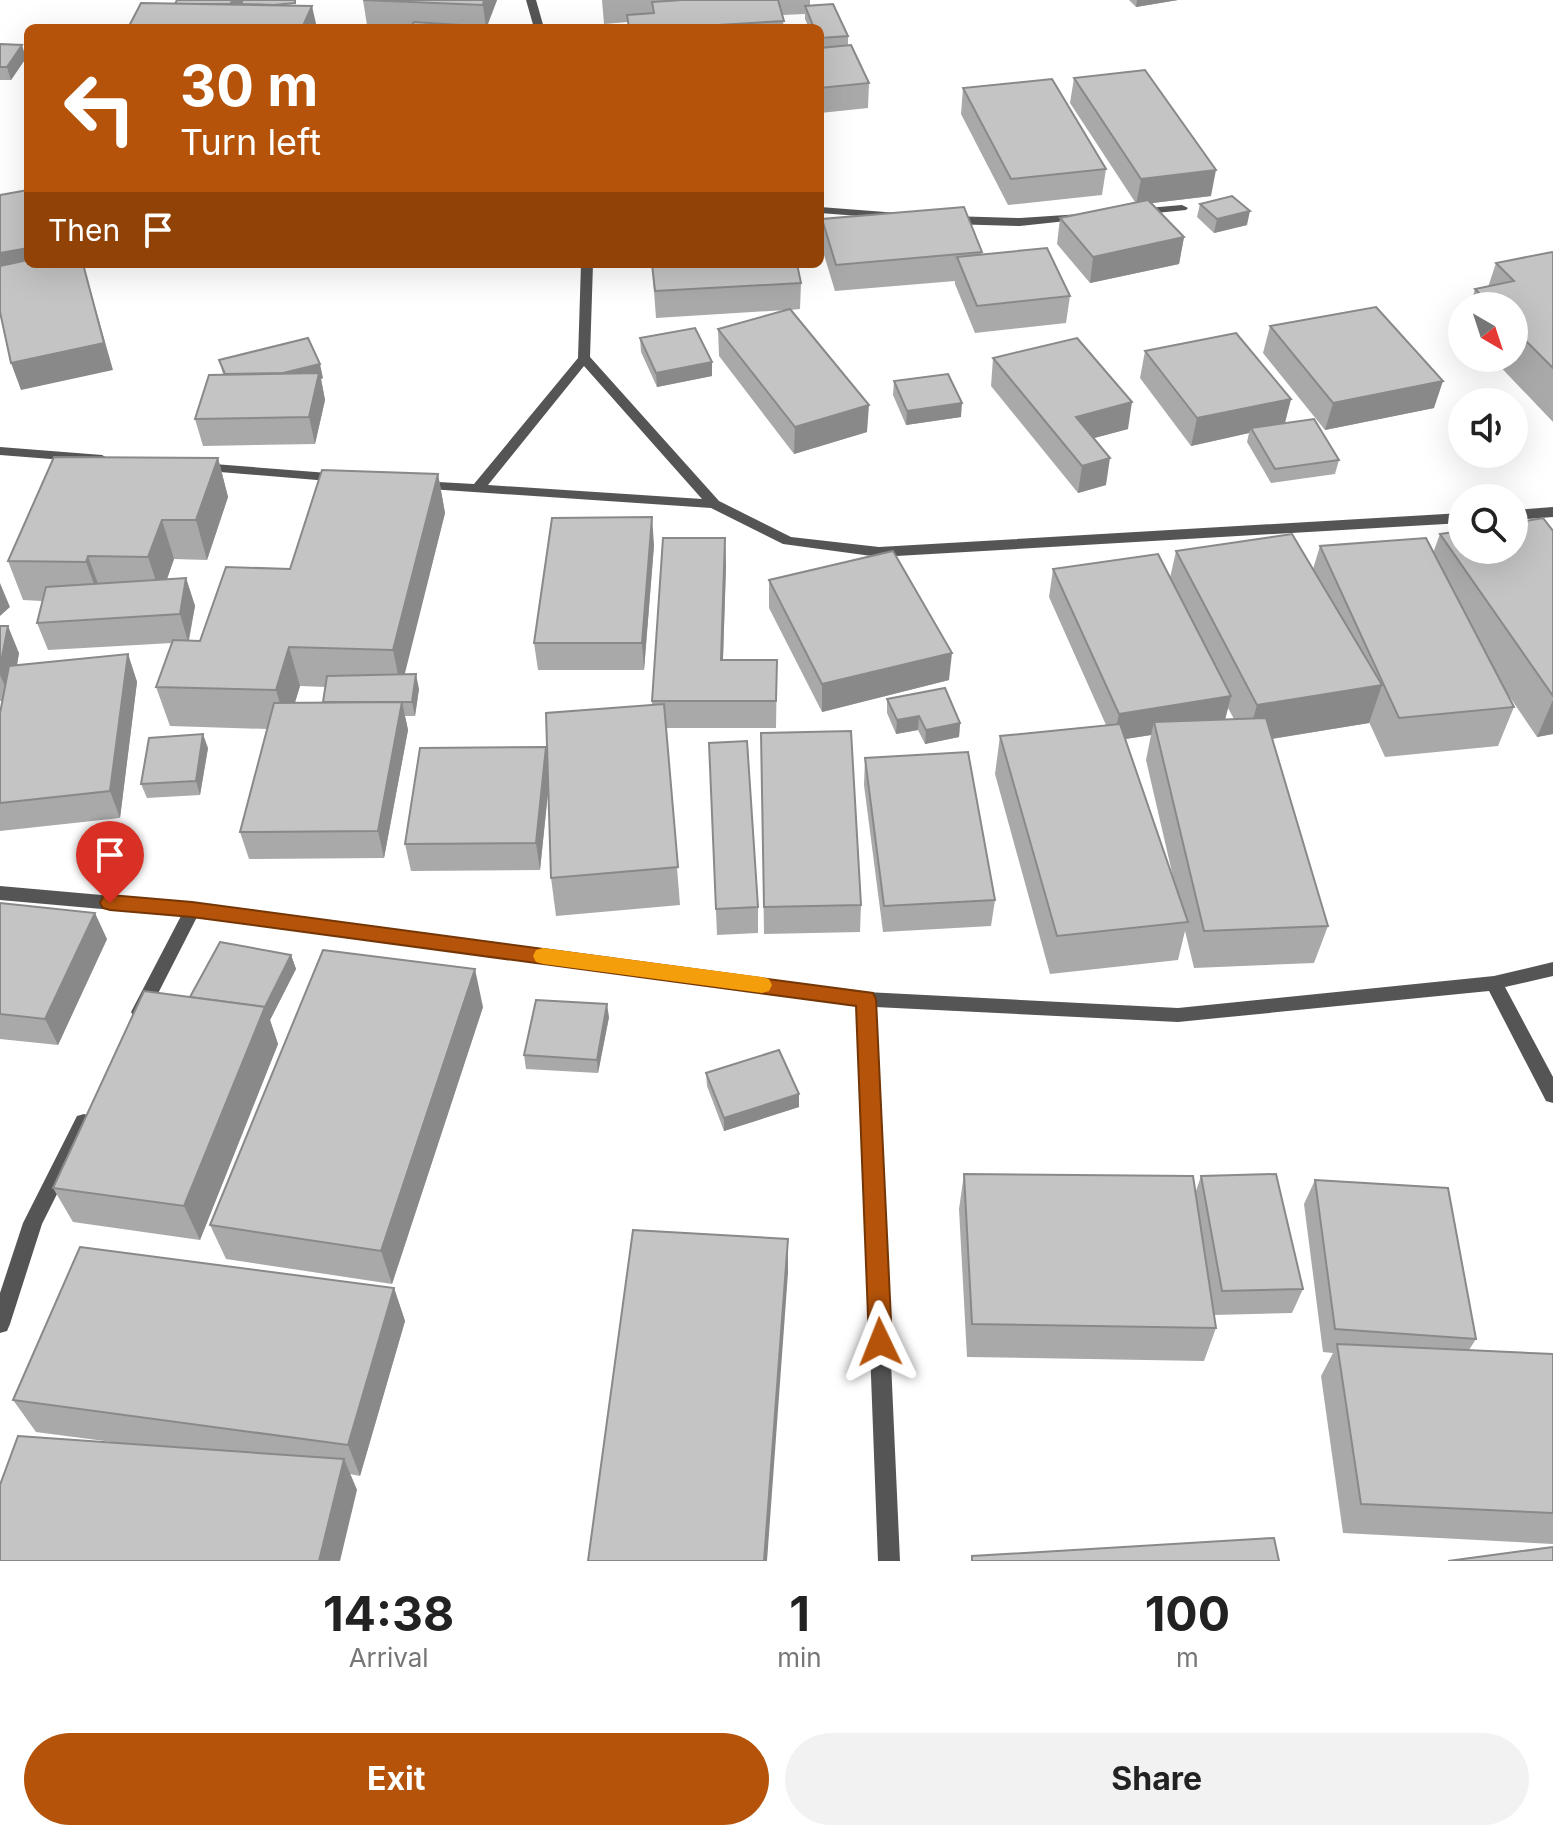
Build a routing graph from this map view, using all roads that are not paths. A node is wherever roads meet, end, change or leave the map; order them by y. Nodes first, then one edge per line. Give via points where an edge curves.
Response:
1 (531, 0) edge
2 (538, 24) edge
3 (1182, 208) dead end
4 (824, 210) edge
5 (1123, 213) edge
6 (1094, 216) edge
7 (911, 217) edge
8 (941, 219) edge
9 (587, 268) edge
10 (584, 358) junction
11 (0, 451) edge
12 (111, 460) edge
13 (191, 466) edge
14 (350, 479) edge
15 (398, 483) edge
16 (477, 489) junction
17 (714, 504) junction
18 (1553, 512) edge
19 (1528, 514) edge
20 (1448, 519) edge
21 (0, 893) edge
22 (192, 910) junction
23 (1553, 969) edge
24 (1494, 983) junction
25 (866, 999) junction
26 (134, 1024) edge
27 (1553, 1095) edge
28 (91, 1109) edge
29 (0, 1324) edge
30 (889, 1561) edge

1 - 2 street
3 - 5 street
4 - 7 street
6 - 8 street via 1020,222
9 - 10 street
10 - 16 street
10 - 17 street
11 - 12 street
13 - 14 street
15 - 16 street
16 - 17 street
17 - 20 street via 788,541 879,552
18 - 19 street
21 - 22 street
22 - 25 street
22 - 26 street
23 - 24 street
24 - 25 street via 1178,1015
24 - 27 street
25 - 30 street
28 - 29 street via 33,1223

